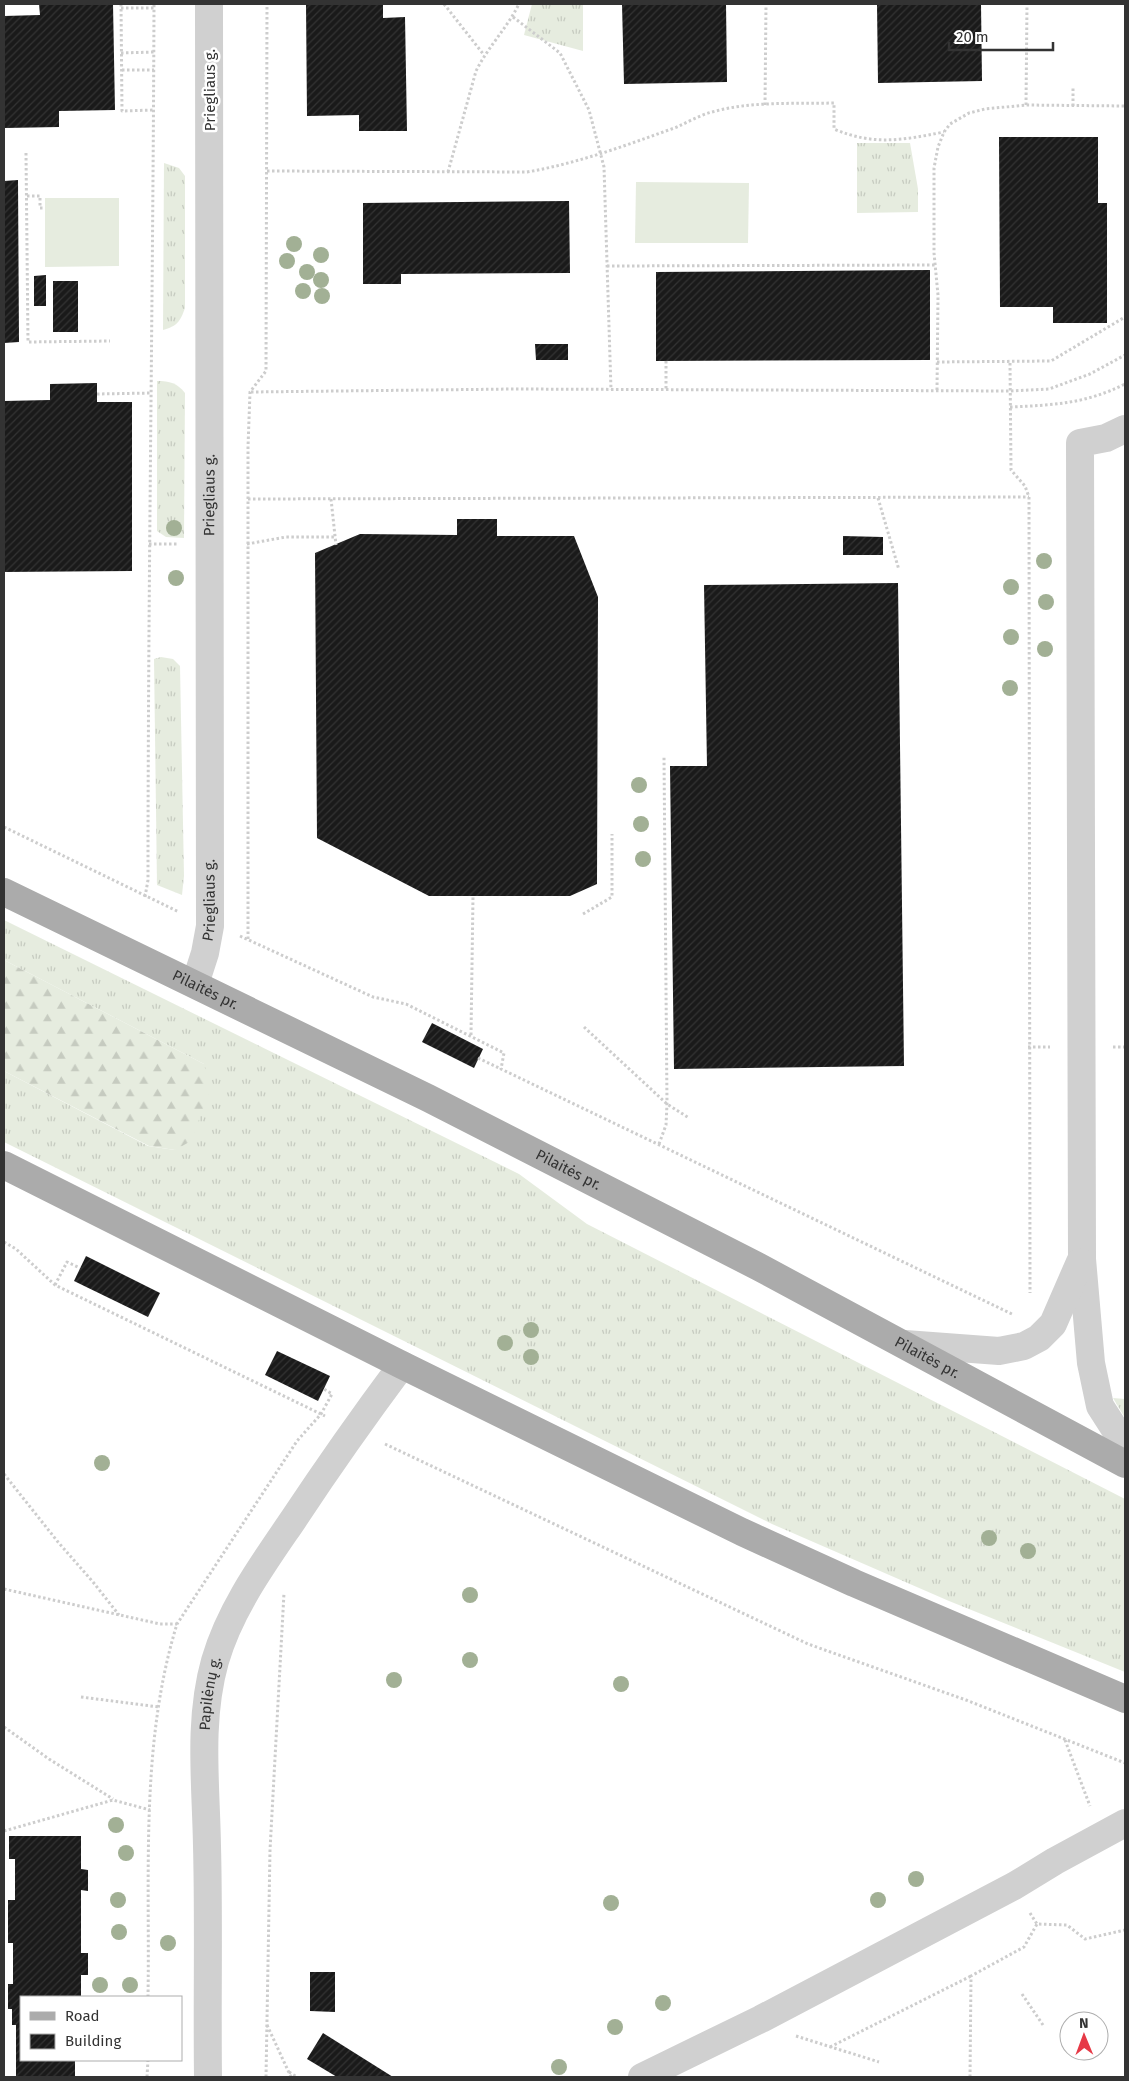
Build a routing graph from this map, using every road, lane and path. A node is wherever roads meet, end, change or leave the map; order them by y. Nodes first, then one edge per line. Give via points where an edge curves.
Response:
1 (209, 4) edge
2 (267, 4) edge
3 (444, 4) edge
4 (519, 4) edge
5 (766, 4) edge
6 (1027, 4) edge
7 (121, 6) edge
8 (154, 6) edge
9 (512, 17) junction
10 (154, 52) junction
11 (121, 53) junction
12 (484, 55) junction
13 (122, 70) junction
14 (154, 70) junction
15 (1073, 87) dead end
16 (765, 105) junction
17 (1026, 105) junction
18 (1073, 106) junction
19 (1125, 106) edge
20 (154, 110) junction
21 (944, 132) junction
22 (26, 152) dead end
23 (600, 155) junction
24 (266, 171) junction
25 (448, 172) junction
26 (27, 196) junction
27 (45, 208) dead end
28 (935, 265) junction
29 (607, 266) junction
30 (1125, 317) edge
31 (110, 342) dead end
32 (1125, 355) edge
33 (666, 361) dead end
34 (937, 362) junction
35 (1010, 363) junction
36 (1125, 384) edge
37 (610, 390) junction
38 (666, 390) junction
39 (937, 390) junction
40 (1010, 391) junction
41 (250, 392) junction
42 (152, 393) junction
43 (97, 394) dead end
44 (1010, 407) junction
45 (1125, 429) edge
46 (1029, 497) junction
47 (878, 498) junction
48 (248, 499) junction
49 (331, 499) junction
50 (335, 537) junction
51 (248, 544) junction
52 (336, 545) dead end
53 (899, 570) dead end
54 (664, 757) dead end
55 (4, 827) edge
56 (612, 834) dead end
57 (4, 892) edge
58 (473, 896) dead end
59 (144, 897) junction
60 (583, 914) dead end
61 (210, 926) junction
62 (248, 939) junction
63 (195, 984) junction
64 (584, 1027) dead end
65 (471, 1035) junction
66 (478, 1058) dead end
67 (501, 1069) junction
68 (667, 1104) junction
69 (689, 1118) dead end
70 (659, 1144) junction
71 (4, 1165) edge
72 (4, 1242) edge
73 (1082, 1258) junction
74 (80, 1268) dead end
75 (56, 1285) junction
76 (1030, 1294) dead end
77 (1021, 1318) dead end
78 (905, 1344) junction
79 (402, 1365) junction
80 (354, 1430) junction
81 (1125, 1445) edge
82 (1125, 1464) edge
83 (4, 1474) edge
84 (284, 1585) dead end
85 (4, 1589) edge
86 (118, 1615) junction
87 (177, 1624) dead end
88 (81, 1697) dead end
89 (1125, 1699) edge
90 (159, 1707) dead end
91 (4, 1727) edge
92 (1125, 1763) edge
93 (113, 1800) junction
94 (150, 1810) dead end
95 (1125, 1823) edge
96 (4, 1831) edge
97 (1037, 1924) dead end
98 (971, 1976) junction
99 (1022, 1994) dead end
100 (761, 2019) junction
101 (266, 2022) junction
102 (1043, 2026) dead end
103 (830, 2047) junction
104 (148, 2061) edge
105 (879, 2062) dead end
106 (288, 2071) junction
107 (147, 2077) edge
108 (208, 2077) edge
109 (266, 2077) edge
110 (291, 2077) edge
111 (297, 2077) edge
112 (642, 2077) edge
113 (970, 2077) edge

1 - 61 street, Priegliaus g.
2 - 24 path
3 - 12 path
4 - 9 path
5 - 16 path
6 - 17 path
7 - 8 path
7 - 11 path
8 - 10 path
9 - 12 path
9 - 23 path via 560,54 588,110
10 - 11 path
10 - 14 path
11 - 13 path
12 - 25 path via 476,71
13 - 14 path
13 - 20 path via 122,111
14 - 20 path
15 - 18 path
16 - 21 path via 834,103 834,129 861,139 896,140
16 - 23 path via 743,105 710,112
17 - 18 path
17 - 21 path via 969,114 950,124
18 - 19 path
20 - 42 path
21 - 28 path via 934,168
22 - 26 path
23 - 25 path via 527,172
23 - 29 path via 604,167
24 - 25 path
24 - 41 path via 266,371
26 - 27 path via 40,196 40,208
26 - 31 path via 28,342
28 - 29 path
28 - 34 path
29 - 37 path
30 - 35 path via 1051,361
32 - 40 path via 1090,374 1049,389
33 - 38 path
34 - 35 path
34 - 39 path
35 - 40 path
36 - 44 path via 1102,395 1063,404
37 - 38 path
37 - 41 path
38 - 39 path
39 - 40 path
40 - 44 path
41 - 48 path
42 - 43 path
42 - 59 path via 148,880
44 - 46 path via 1011,470 1025,486
45 - 73 street via 1106,438 1080,443
46 - 47 path
46 - 76 path
47 - 49 path
47 - 53 path
48 - 49 path
48 - 51 path
49 - 50 path
50 - 51 path via 286,538
50 - 52 path
51 - 62 path
54 - 68 path
55 - 59 path
56 - 60 path via 612,897
57 - 63 main road, Pilaitės pr.
58 - 65 path
59 - 61 path
61 - 62 path
61 - 63 street, Priegliaus g.
62 - 65 path via 373,997 406,1004
63 - 78 main road, Pilaitės pr. via 428,1098
64 - 68 path
65 - 67 path via 504,1053
66 - 67 path
67 - 70 path
68 - 69 path
68 - 70 path via 666,1125
70 - 77 path
71 - 79 main road
72 - 75 path
73 - 78 street via 1053,1324 1039,1338 1024,1346 999,1351
73 - 81 street via 1091,1363 1100,1406
74 - 75 path via 67,1262
75 - 80 path
78 - 82 main road, Pilaitės pr.
79 - 80 street, Papilėnų g.
79 - 89 main road via 751,1536
80 - 92 path via 808,1644 966,1700
80 - 108 street, Papilėnų g. via 253,1579 230,1622 215,1661 203,1755 207,1846
83 - 86 path
84 - 101 path via 270,1850
85 - 86 path
86 - 87 path via 160,1624
88 - 90 path
91 - 93 path
93 - 94 path
93 - 96 path
95 - 100 street via 1014,1886
97 - 98 path via 1024,1946
98 - 103 path
98 - 113 path
99 - 102 path
100 - 103 path via 803,2039
100 - 112 street
101 - 106 path
101 - 109 path
103 - 105 path
104 - 107 path
106 - 110 path
106 - 111 path

